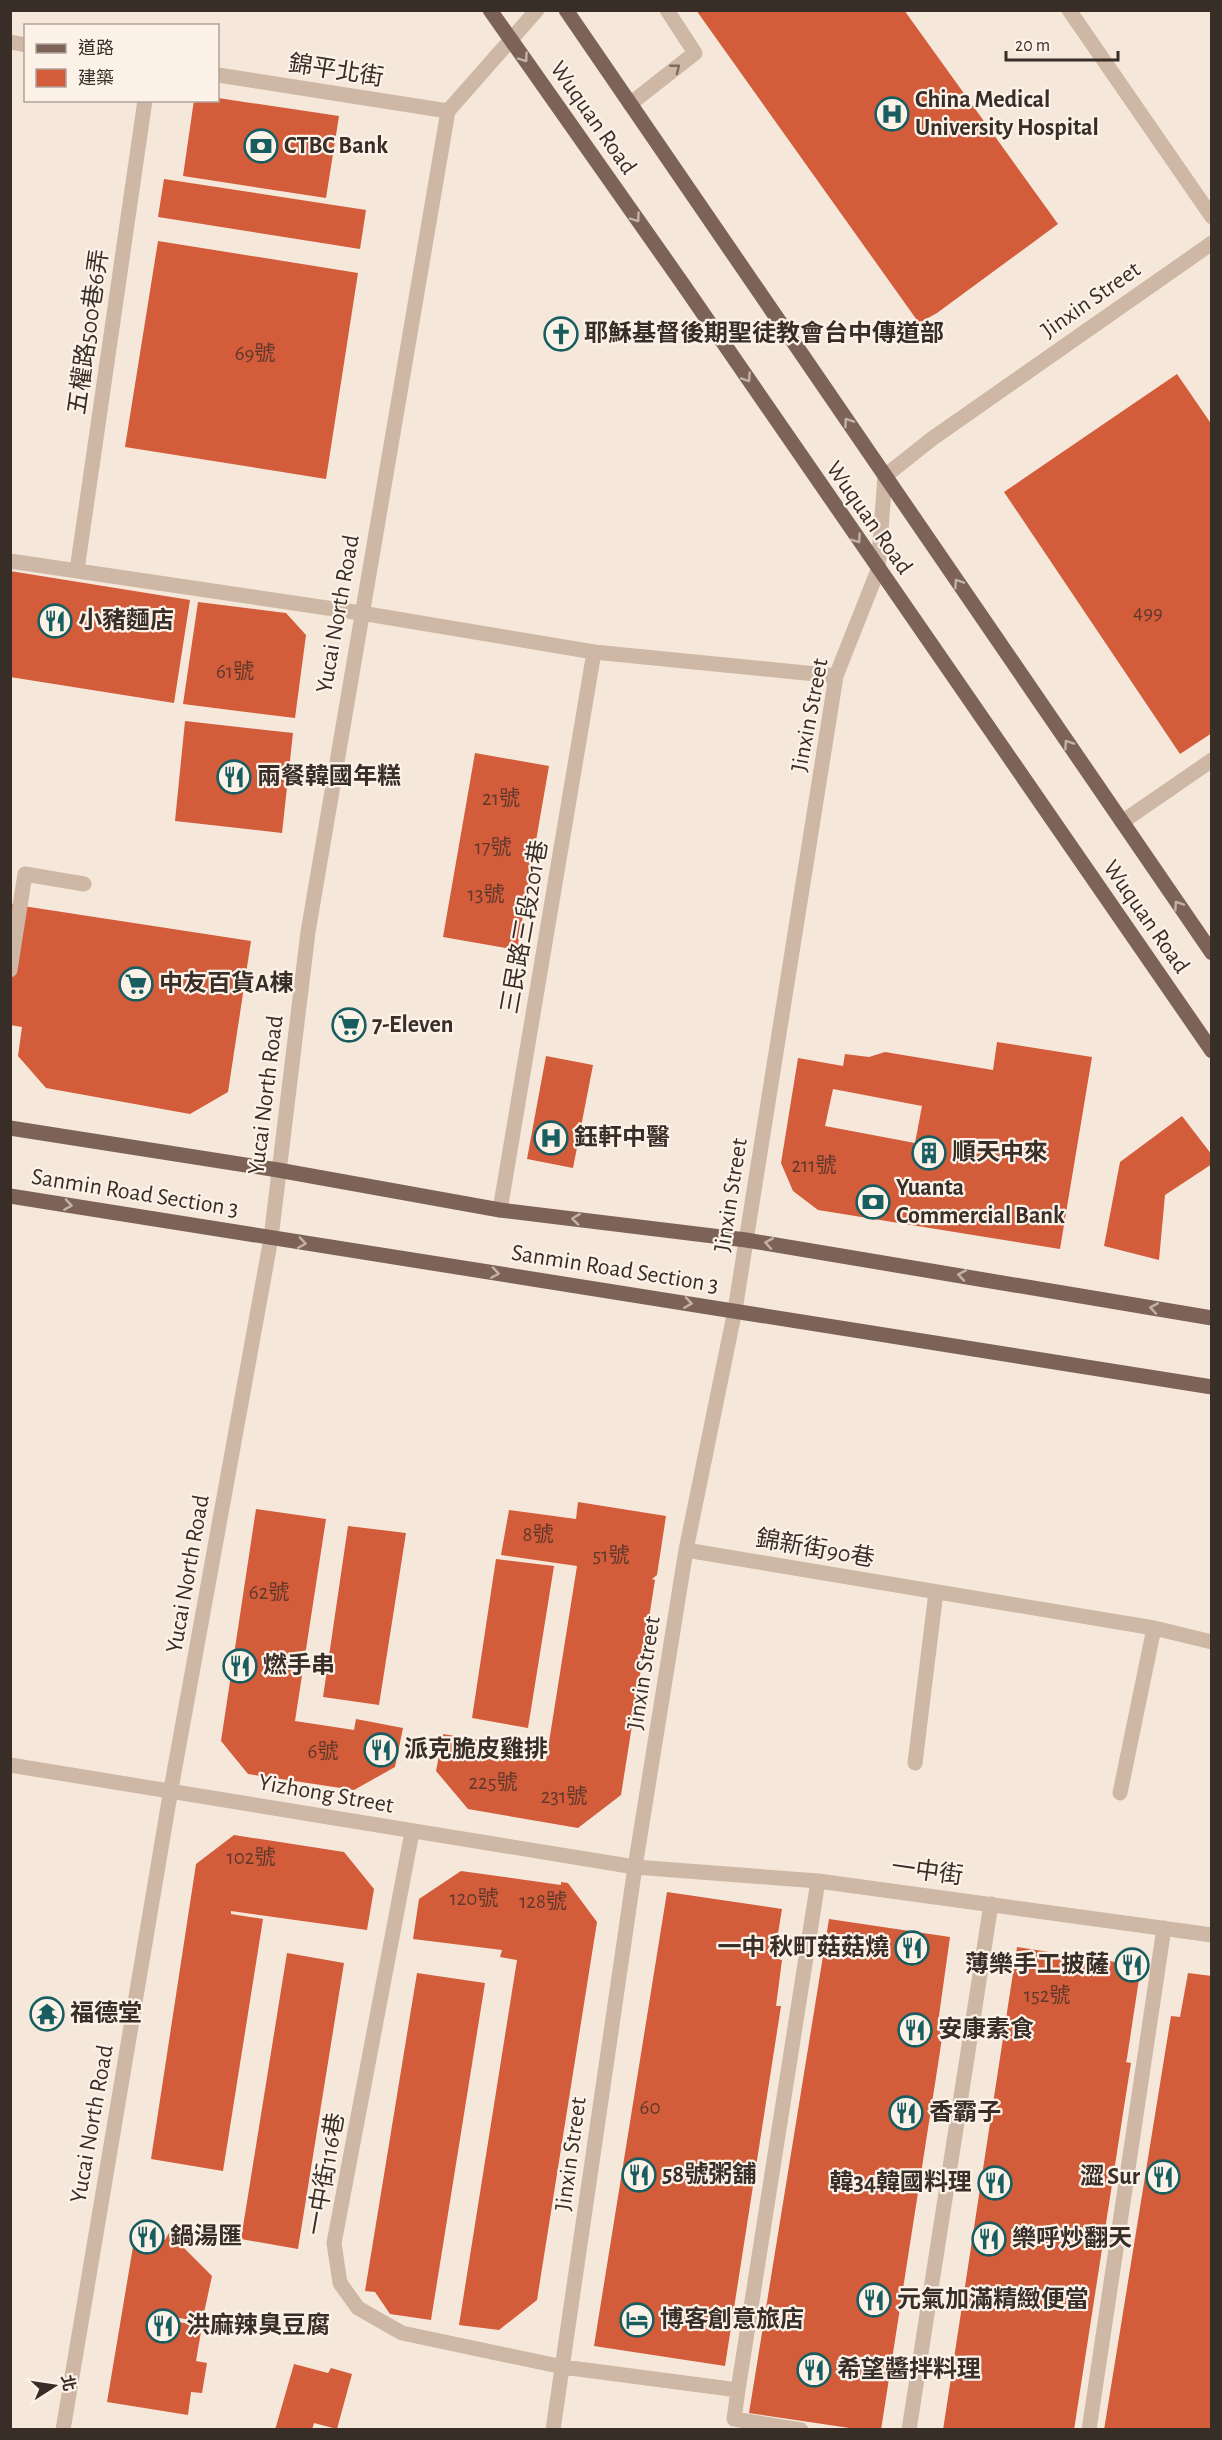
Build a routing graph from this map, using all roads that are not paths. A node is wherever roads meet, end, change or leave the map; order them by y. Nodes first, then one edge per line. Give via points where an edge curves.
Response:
1 (490, 10) edge
2 (537, 10) edge
3 (566, 10) edge
4 (667, 10) edge
5 (1069, 10) edge
6 (510, 40) junction
7 (219, 75) edge
8 (145, 102) edge
9 (630, 104) junction
10 (448, 111) junction
11 (1212, 217) edge
12 (1212, 243) edge
13 (885, 476) junction
14 (10, 561) edge
15 (77, 570) junction
16 (878, 570) junction
17 (361, 613) junction
18 (594, 652) junction
19 (836, 676) junction
20 (1212, 760) edge
21 (1122, 822) junction
22 (84, 884) dead end
23 (1212, 953) edge
24 (10, 970) edge
25 (1212, 1051) edge
26 (10, 1128) edge
27 (278, 1170) junction
28 (10, 1196) edge
29 (500, 1209) junction
30 (271, 1238) junction
31 (746, 1240) junction
32 (735, 1310) junction
33 (1212, 1318) edge
34 (1212, 1387) edge
35 (686, 1550) junction
36 (936, 1592) junction
37 (1154, 1629) junction
38 (1212, 1642) edge
39 (915, 1763) dead end
40 (10, 1765) edge
41 (171, 1789) junction
42 (1120, 1793) dead end
43 (412, 1832) junction
44 (635, 1867) junction
45 (818, 1881) junction
46 (991, 1904) junction
47 (1164, 1928) junction
48 (1212, 1935) edge
49 (563, 2367) junction
50 (738, 2391) junction
51 (63, 2430) edge
52 (553, 2430) edge
53 (801, 2430) edge
54 (909, 2430) edge
55 (1089, 2430) edge

1 - 6 main road, Wuquan Road
2 - 6 street
3 - 9 main road, Wuquan Road
9 -> 4 street via 695,52
5 - 11 street
6 - 10 street
6 -> 16 main road, Wuquan Road
7 - 10 street, 錦平北街
8 - 15 street, 五權路500巷6弄
13 -> 9 main road, Wuquan Road
10 - 17 street, Yucai North Road
12 - 13 street, Jinxin Street via 933,438
13 - 16 street, Jinxin Street
21 -> 13 main road, Wuquan Road
14 - 15 street
15 - 17 street
16 - 19 street, Jinxin Street
16 - 25 main road, Wuquan Road
17 - 18 street
17 - 27 street, Yucai North Road via 308,932
18 - 19 street
18 - 29 street, 三民路三段201巷
19 - 31 street, Jinxin Street
20 - 21 street
23 -> 21 main road, Wuquan Road
22 - 24 street via 25,874
26 - 27 main road, Sanmin Road Section 3
27 - 29 main road, Sanmin Road Section 3
27 - 30 street, Yucai North Road
28 -> 30 main road, Sanmin Road Section 3
31 -> 29 main road, Sanmin Road Section 3
30 -> 32 main road, Sanmin Road Section 3
30 - 41 street, Yucai North Road
31 - 32 street, Jinxin Street
33 -> 31 main road, Sanmin Road Section 3
32 - 34 main road, Sanmin Road Section 3
32 - 35 street, Jinxin Street
35 - 36 street, 錦新街90巷
35 - 44 street, Jinxin Street
36 - 37 street, 錦新街90巷
36 - 39 street
37 - 38 street, 錦新街90巷
37 - 42 street
40 - 41 street, Yizhong Street
41 - 43 street, Yizhong Street
41 - 51 street, Yucai North Road
43 - 44 street, Yizhong Street
43 - 49 street, 一中街116巷 via 334,2244 340,2283 358,2308 402,2333
44 - 45 street, 一中街
44 - 49 street, Jinxin Street
45 - 46 street, 一中街
45 - 50 street
46 - 47 street, 一中街
46 - 54 street
47 - 48 street, 一中街
47 - 55 street
49 - 50 street, 一中街116巷
49 - 52 street, Jinxin Street
50 - 53 street via 734,2419

